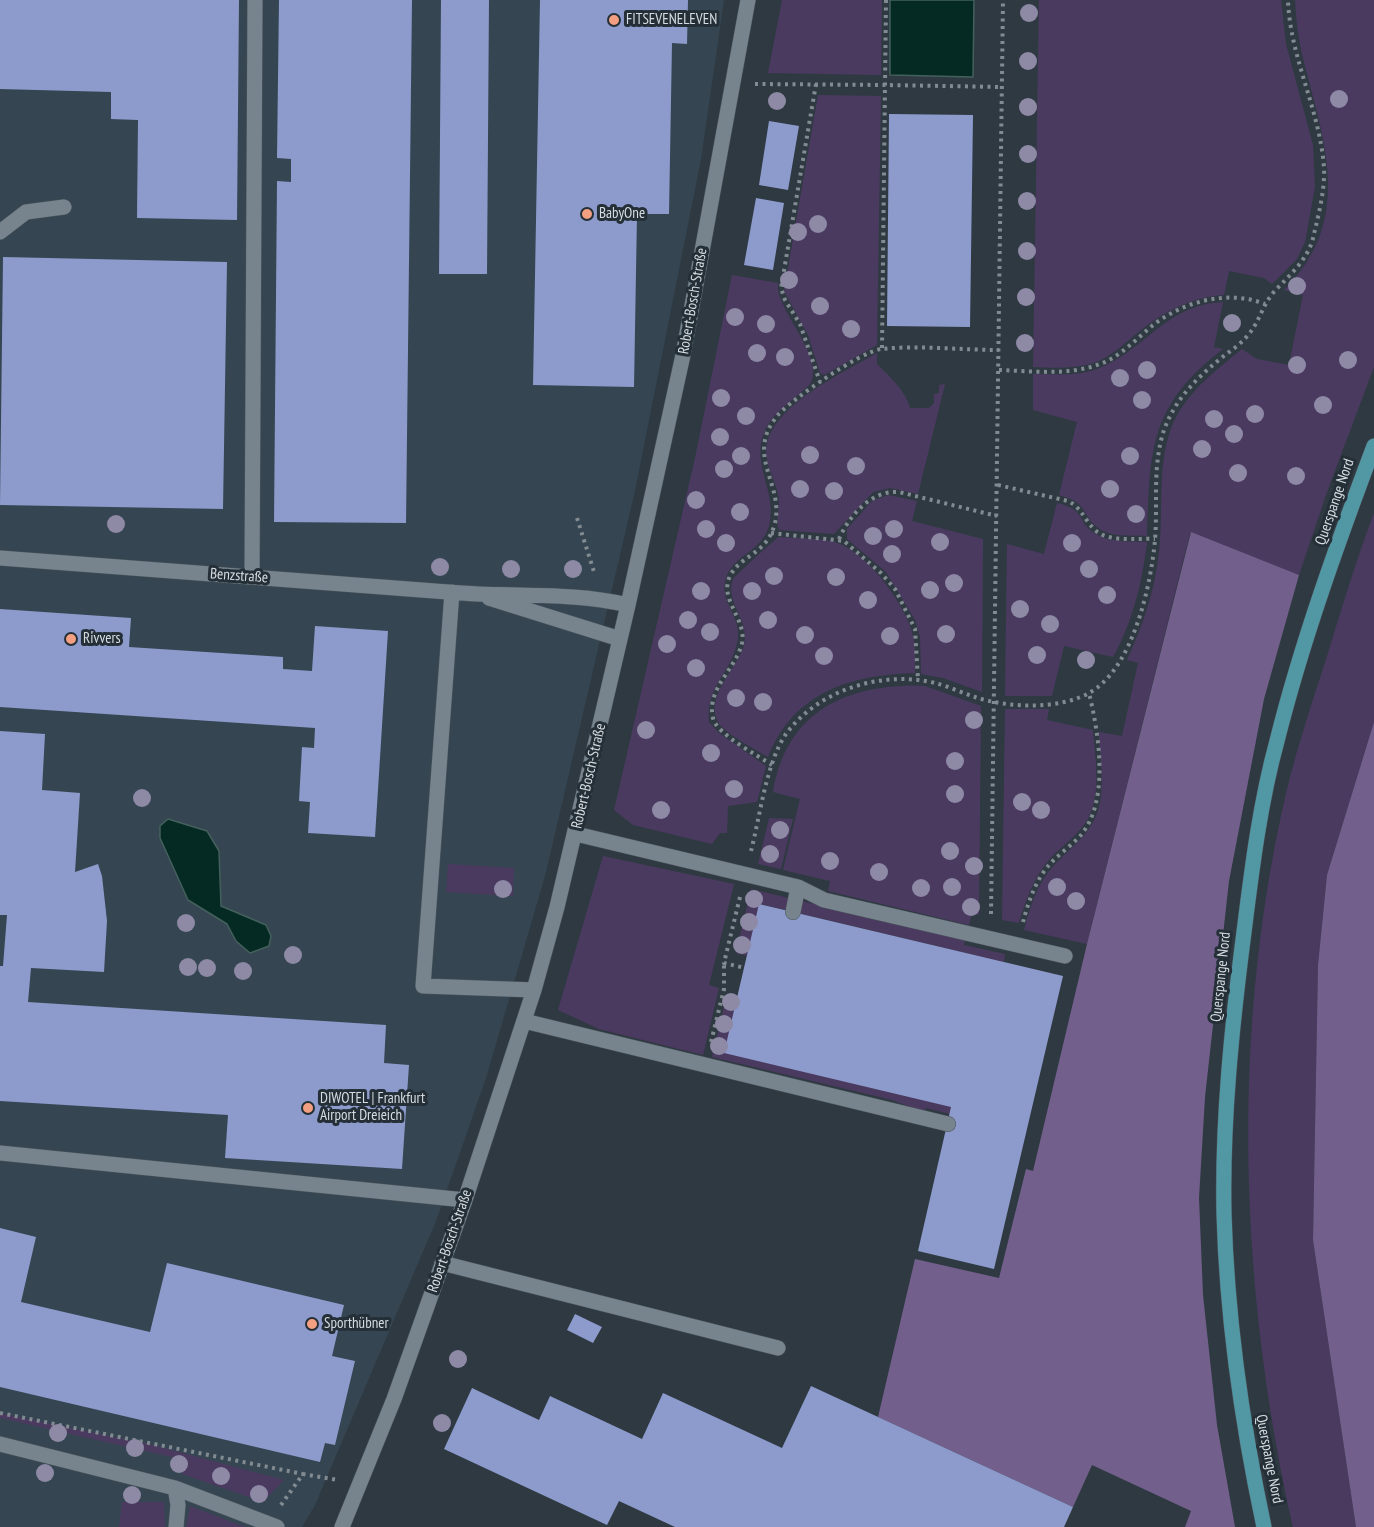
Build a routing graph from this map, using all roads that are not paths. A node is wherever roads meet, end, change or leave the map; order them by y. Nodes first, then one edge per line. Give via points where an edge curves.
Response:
1 (255, 0) edge
2 (748, 0) edge
3 (64, 207) dead end
4 (0, 232) edge
5 (1374, 446) edge
6 (0, 558) edge
7 (252, 577) junction
8 (452, 592) junction
9 (477, 594) junction
10 (628, 605) junction
11 (620, 639) junction
12 (576, 834) junction
13 (798, 887) junction
14 (793, 912) dead end
15 (1065, 956) dead end
16 (534, 990) junction
17 (524, 1021) junction
18 (948, 1124) dead end
19 (0, 1153) edge
20 (465, 1200) junction
21 (442, 1263) junction
22 (778, 1348) dead end
23 (0, 1444) edge
24 (175, 1488) junction
25 (273, 1525) edge
26 (176, 1527) edge
27 (342, 1527) edge
28 (1264, 1527) edge

1 - 7 street
2 - 10 street, Robert-Bosch-Straße via 683,355
3 - 4 street via 26,212
5 - 28 main road, Querspange Nord via 1276,741 1254,853 1228,1079 1225,1224 1231,1336
6 - 7 street, Benzstraße
7 - 8 street, Benzstraße
8 - 9 street, Benzstraße
8 - 16 street via 423,986
9 - 10 street, Benzstraße via 547,594
9 - 11 street, Benzstraße
10 - 11 street, Robert-Bosch-Straße
11 - 12 street, Robert-Bosch-Straße
12 - 13 street
12 - 16 street, Robert-Bosch-Straße
13 - 14 street
13 - 15 street via 824,900
16 - 17 street, Robert-Bosch-Straße
17 - 18 street
17 - 20 street, Robert-Bosch-Straße
19 - 20 street
20 - 21 street, Robert-Bosch-Straße
21 - 22 street
21 - 27 street, Robert-Bosch-Straße
23 - 24 street
24 - 25 street
24 - 26 street

